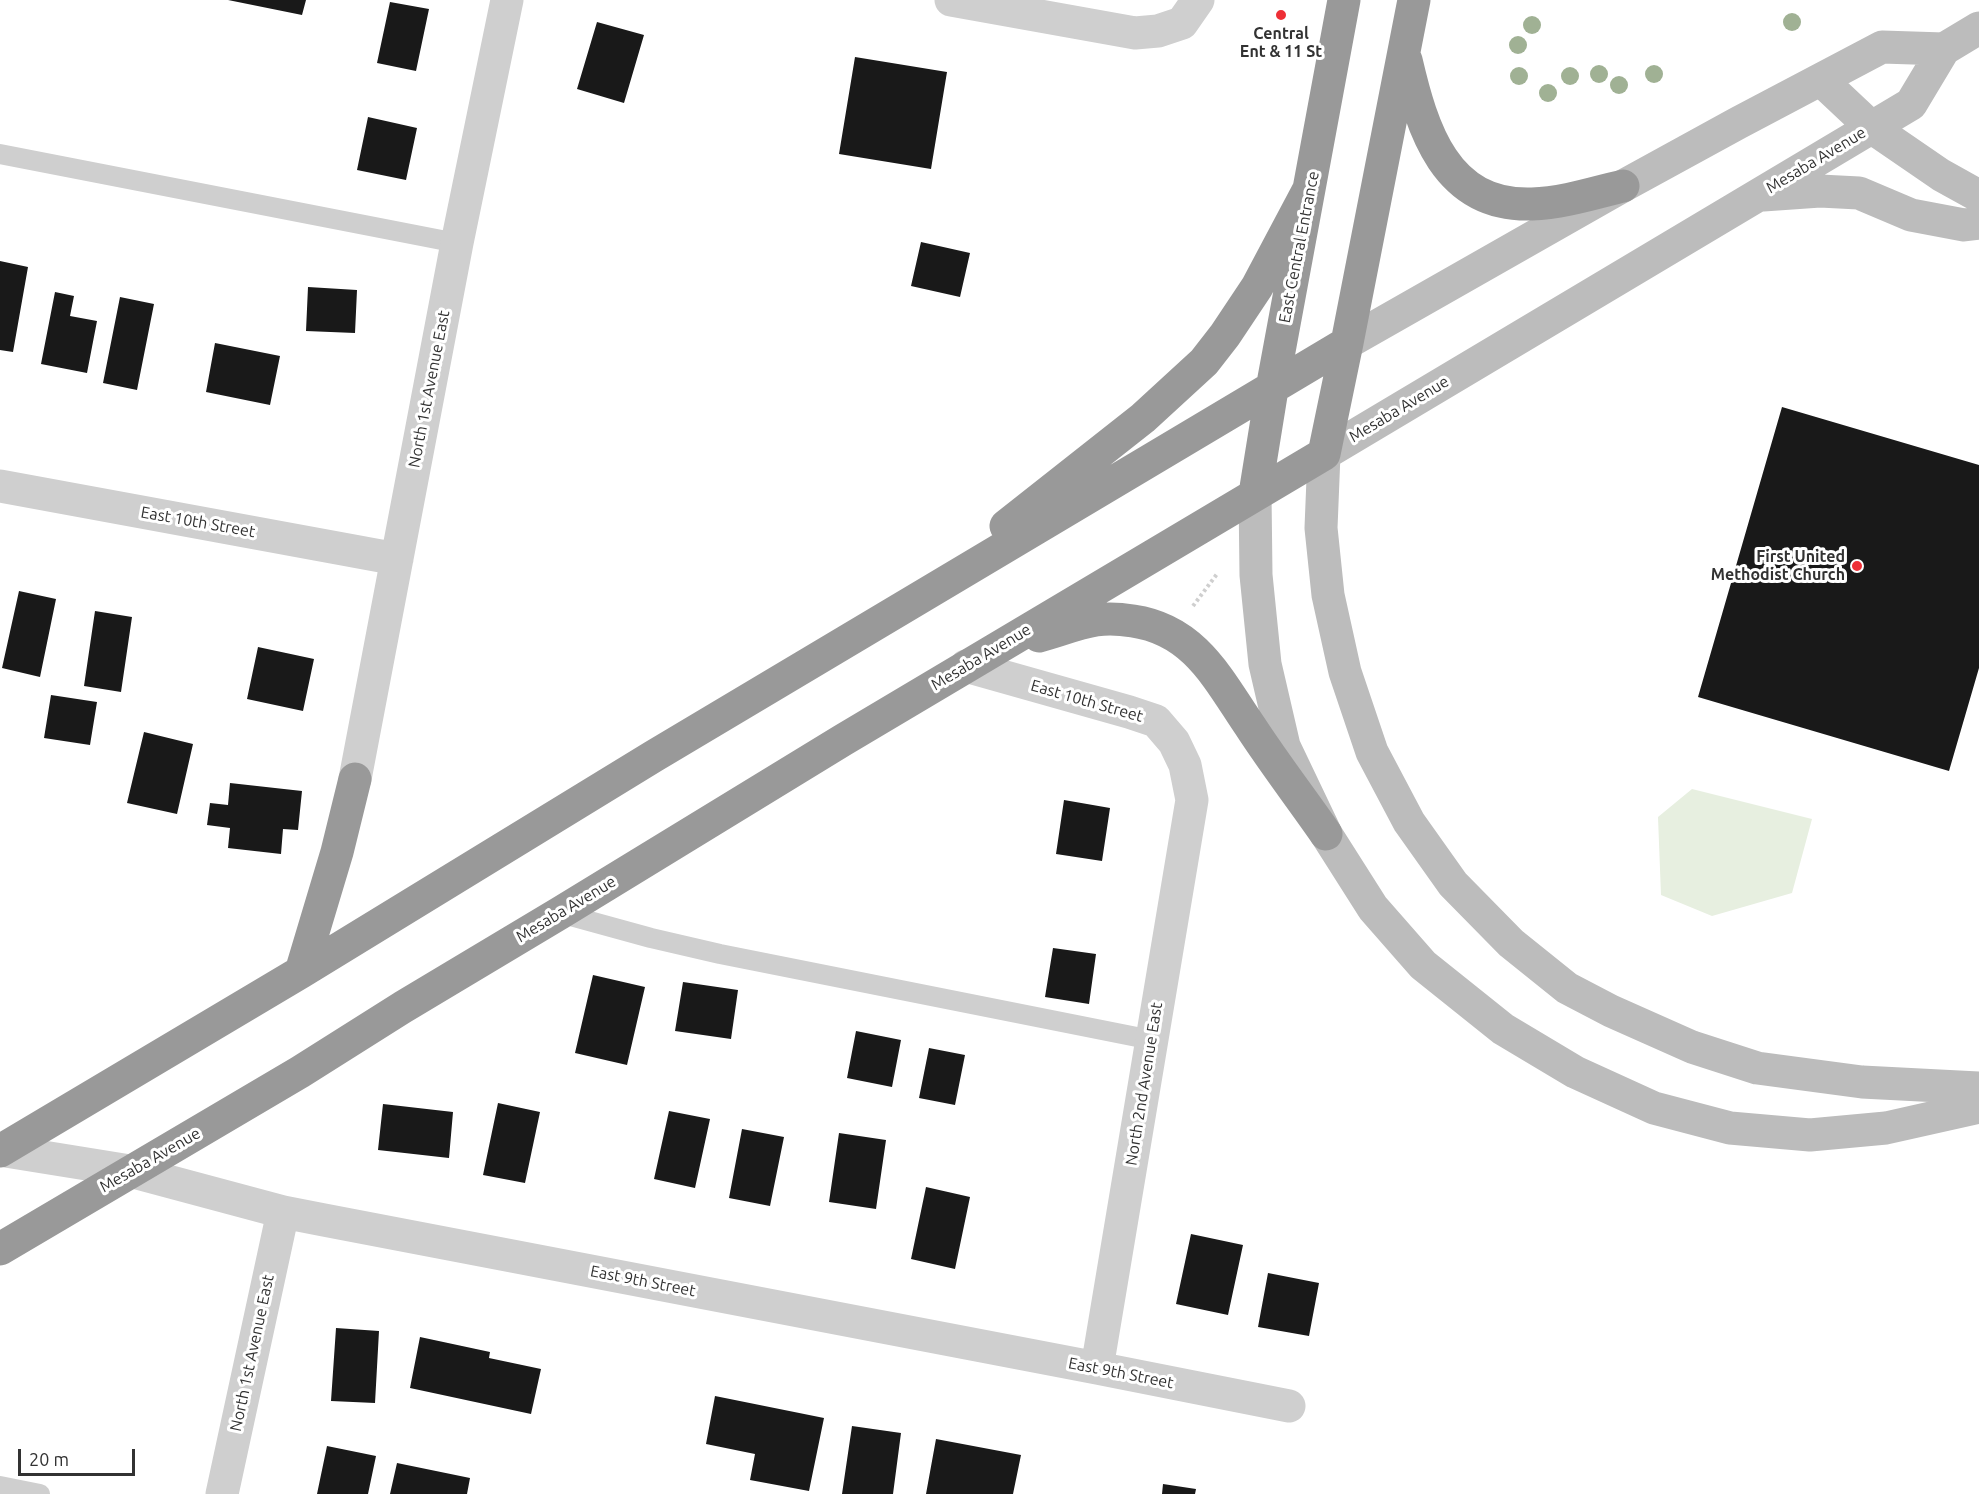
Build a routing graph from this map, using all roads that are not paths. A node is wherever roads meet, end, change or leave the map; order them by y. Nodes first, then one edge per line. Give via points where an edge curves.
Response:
1 (507, 0) edge
2 (951, 0) edge
3 (1344, 0) edge
4 (1414, 0) edge
5 (1190, 12) edge
6 (1979, 28) edge
7 (1944, 49) junction
8 (1404, 52) junction
9 (1821, 80) junction
10 (1871, 127) junction
11 (0, 154) edge
12 (1623, 186) junction
13 (1310, 189) junction
14 (1755, 196) junction
15 (1979, 196) edge
16 (1979, 223) edge
17 (457, 243) junction
18 (1347, 343) junction
19 (1272, 389) junction
20 (1324, 454) junction
21 (0, 486) edge
22 (1255, 494) junction
23 (397, 559) junction
24 (906, 605) junction
25 (979, 659) junction
26 (355, 779) joint
27 (1192, 800) joint
28 (1326, 834) junction
29 (560, 913) junction
30 (300, 972) junction
31 (1152, 1040) junction
32 (1979, 1088) edge
33 (1979, 1107) edge
34 (0, 1150) edge
35 (130, 1171) junction
36 (283, 1212) junction
37 (0, 1249) edge
38 (1097, 1368) junction
39 (1289, 1406) dead end
40 (0, 1486) edge
41 (40, 1494) edge
42 (222, 1494) edge

1 - 17 street, North 1st Avenue East
2 - 5 street via 1135,33 1158,31
3 - 13 highway, East Central Entrance
4 - 8 highway
6 - 7 main road, Mesaba Avenue
7 - 9 main road via 1882,48
7 - 10 main road, Mesaba Avenue via 1911,104
8 - 12 highway via 1424,124 1435,148 1453,172 1476,192 1532,204
8 - 18 highway
9 - 10 main road
9 - 12 main road
10 - 14 main road, Mesaba Avenue
10 - 15 main road
11 - 17 lane
12 - 18 main road
13 - 19 highway, East Central Entrance
13 - 24 highway via 1257,287 1204,362 1143,418
14 - 16 main road via 1820,191 1859,193 1911,215 1964,225
14 - 20 main road, Mesaba Avenue
17 - 23 street, North 1st Avenue East
18 - 19 highway
18 - 20 highway
19 - 22 highway, East Central Entrance
19 - 24 highway
20 - 22 highway, Mesaba Avenue
20 - 32 main road via 1321,528 1328,595 1345,672 1372,752 1409,822 1454,884 1511,943 1567,988 1611,1011 1692,1047 1757,1068 1862,1083
21 - 23 street, East 10th Street
22 - 25 highway, Mesaba Avenue
22 - 28 main road via 1256,575 1265,664 1284,746
23 - 26 street, North 1st Avenue East
24 - 30 highway
25 - 27 street, East 10th Street via 1156,721 1174,742 1185,765
25 - 28 highway via 1097,620 1146,623 1172,633 1192,647 1214,672
25 - 29 highway, Mesaba Avenue
26 - 30 highway
27 - 31 street, North 2nd Avenue East
28 - 33 main road via 1374,908 1423,965 1503,1029 1575,1072 1654,1108 1730,1128 1810,1135 1886,1128
29 - 31 lane via 720,954
29 - 35 highway, Mesaba Avenue
30 - 34 highway
31 - 38 street, North 2nd Avenue East
34 - 35 street, East 9th Street
35 - 36 street, East 9th Street
35 - 37 highway, Mesaba Avenue
36 - 38 street, East 9th Street
36 - 42 street, North 1st Avenue East
38 - 39 street, East 9th Street
40 - 41 lane

